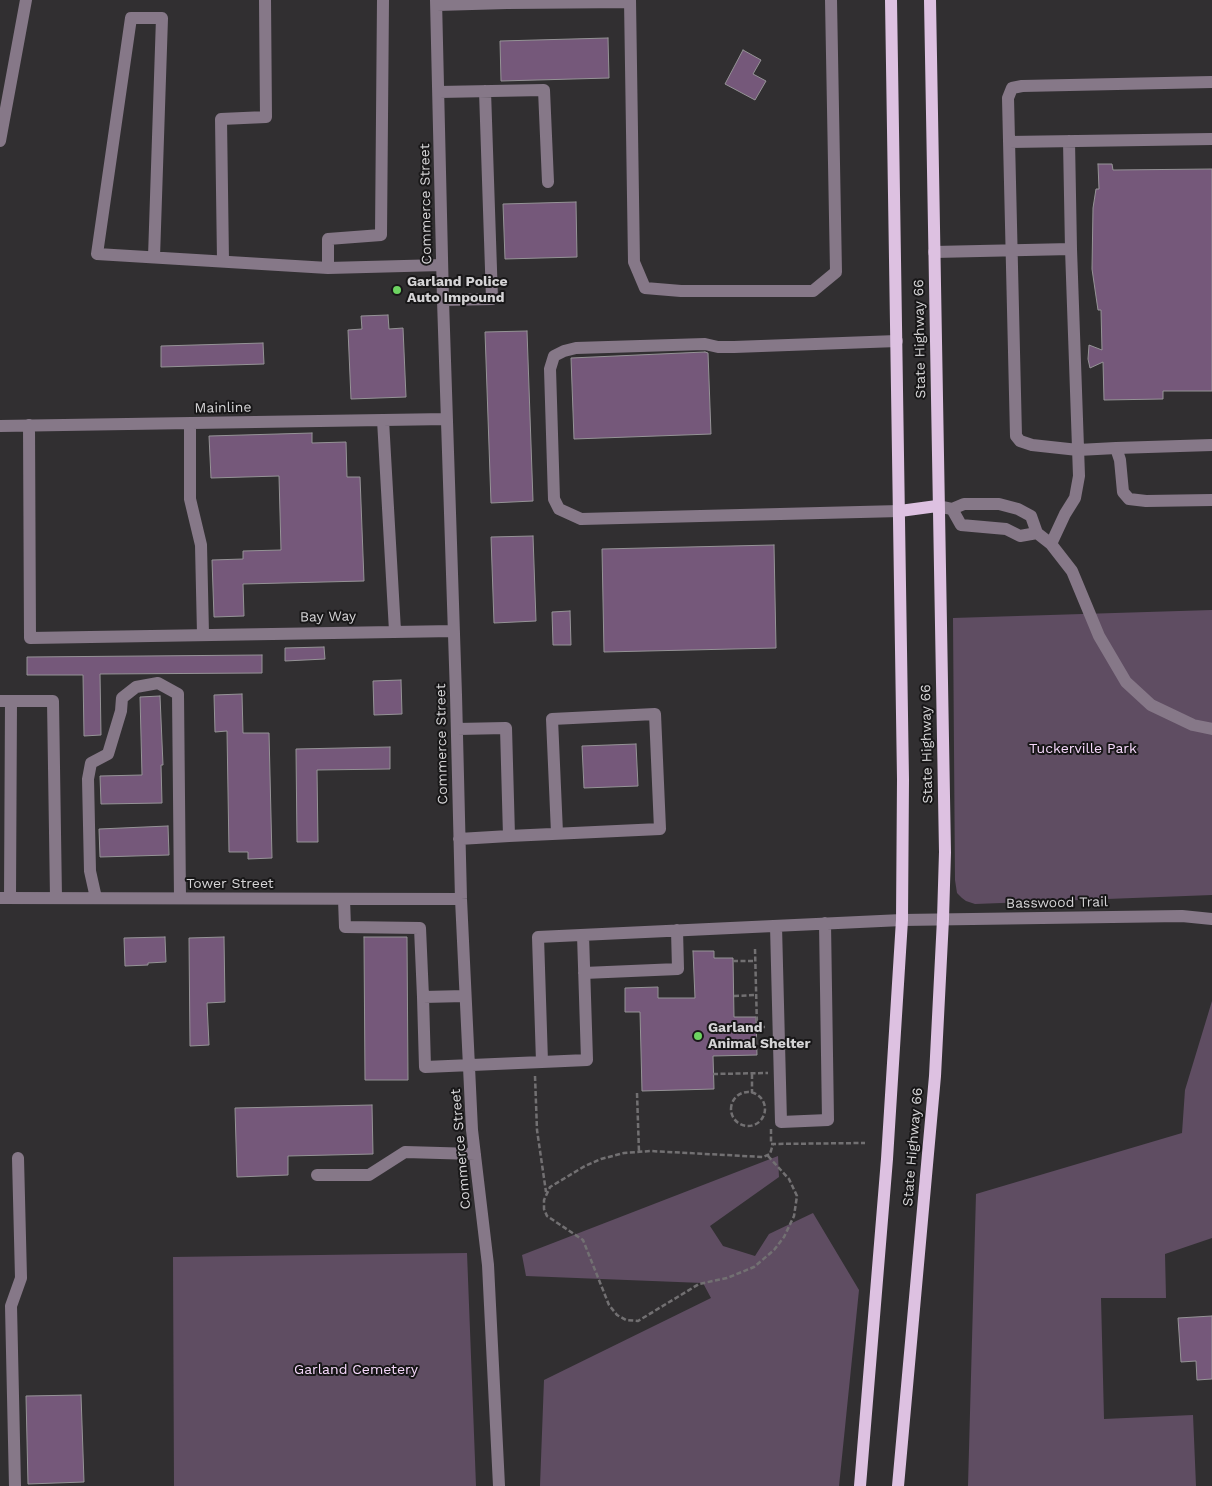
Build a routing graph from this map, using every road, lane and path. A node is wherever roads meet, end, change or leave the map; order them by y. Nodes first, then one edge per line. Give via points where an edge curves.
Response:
1 (26, 0) edge
2 (264, 0) edge
3 (383, 0) edge
4 (831, 0) edge
5 (891, 0) edge
6 (930, 0) edge
7 (630, 1) edge
8 (436, 2) edge
9 (1212, 82) edge
10 (485, 91) junction
11 (439, 92) junction
12 (1212, 139) edge
13 (0, 141) edge
14 (1069, 141) junction
15 (1009, 142) junction
16 (548, 182) dead end
17 (1070, 249) junction
18 (1012, 250) junction
19 (934, 252) junction
20 (154, 257) junction
21 (223, 261) junction
22 (442, 265) junction
23 (328, 268) junction
24 (443, 300) junction
25 (897, 341) junction
26 (447, 419) junction
27 (383, 420) junction
28 (190, 423) junction
29 (29, 425) junction
30 (0, 426) edge
31 (1212, 445) edge
32 (1116, 448) junction
33 (1078, 450) junction
34 (1212, 500) edge
35 (937, 506) junction
36 (952, 509) junction
37 (900, 511) junction
38 (1038, 533) junction
39 (1051, 544) junction
40 (395, 631) junction
41 (454, 631) junction
42 (203, 634) junction
43 (5, 701) edge
44 (457, 729) junction
45 (1212, 729) edge
46 (557, 833) junction
47 (509, 836) junction
48 (460, 839) junction
49 (5, 898) edge
50 (56, 898) junction
51 (96, 898) junction
52 (180, 898) junction
53 (344, 899) junction
54 (461, 899) junction
55 (943, 919) junction
56 (1212, 919) edge
57 (902, 920) junction
58 (825, 923) junction
59 (776, 926) junction
60 (677, 930) junction
61 (583, 935) junction
62 (755, 949) dead end
63 (733, 961) dead end
64 (755, 961) junction
65 (584, 973) junction
66 (756, 995) junction
67 (465, 996) junction
68 (734, 996) dead end
69 (423, 997) junction
70 (757, 1020) dead end
71 (542, 1062) junction
72 (469, 1066) junction
73 (769, 1073) dead end
74 (713, 1074) dead end
75 (752, 1074) junction
76 (535, 1076) dead end
77 (637, 1093) dead end
78 (752, 1093) junction
79 (773, 1144) dead end
80 (639, 1152) junction
81 (475, 1154) junction
82 (768, 1156) junction
83 (18, 1158) dead end
84 (317, 1175) dead end
85 (546, 1193) junction
86 (15, 1486) edge
87 (499, 1486) edge
88 (860, 1486) edge
89 (898, 1486) edge

1 - 13 street
2 - 21 street via 266,118 221,119
3 - 23 street via 381,235 328,239
4 - 7 street via 836,272 813,291 645,288 634,262
5 - 25 main road, State Highway 66
6 - 19 main road, State Highway 66
7 - 8 street
8 - 11 street, Commerce Street
9 - 15 street via 1012,88 1008,98
10 - 11 street
10 - 16 street via 544,90
10 - 24 street via 492,299
11 - 22 street, Commerce Street
12 - 14 street
14 - 15 street
14 - 17 street
15 - 18 street
17 - 18 street
17 - 33 street
18 - 19 street
18 - 33 street via 1016,436 1032,445
19 - 35 main road, State Highway 66
20 - 20 street via 97,254 132,18 162,18
20 - 21 street
21 - 23 street
22 - 23 street
22 - 24 street, Commerce Street
24 - 26 street, Commerce Street
25 - 37 main road, State Highway 66
25 - 37 street via 576,348 554,356 550,369 554,499 560,509 581,519
26 - 27 street, Mainline
26 - 41 street, Commerce Street
27 - 28 street, Mainline
27 - 40 street
28 - 29 street, Mainline
28 - 42 street via 190,499 201,545
29 - 30 street, Mainline
29 - 42 street, Bay Way via 30,638
31 - 32 street
32 - 33 street
32 - 34 street via 1124,492 1129,499
33 - 39 street via 1079,476 1075,498
35 - 36 street
35 - 37 main road
35 - 55 main road, State Highway 66
36 - 38 street via 961,525 1006,529 1020,536
36 - 38 street via 964,504 999,504 1018,508 1031,516
37 - 57 main road, State Highway 66
38 - 39 street
39 - 45 street via 1072,572 1099,636 1126,682 1151,705 1193,725
40 - 41 street, Bay Way
40 - 42 street, Bay Way
41 - 44 street, Commerce Street
43 - 49 street
43 - 50 street via 53,701
44 - 47 street via 506,728
44 - 48 street, Commerce Street
46 - 46 street via 660,829 655,714 552,719
46 - 47 street
47 - 48 street
48 - 54 street, Commerce Street
49 - 50 street, Tower Street
50 - 51 street, Tower Street
51 - 52 street, Tower Street
51 - 52 street via 90,871 88,779 91,763 108,754 122,698 136,687 158,683 178,694
52 - 53 street, Tower Street
53 - 54 street, Tower Street
53 - 69 street via 345,927 420,928
54 - 67 street, Commerce Street
55 - 56 street, Basswood Trail via 1182,916
55 - 57 street, Basswood Trail
55 - 89 main road, State Highway 66 via 935,1076
57 - 58 street, Basswood Trail
57 - 88 main road, State Highway 66 via 887,1159
58 - 59 street, Basswood Trail
58 - 59 street via 828,1120 781,1122
59 - 60 street, Basswood Trail
60 - 61 street, Basswood Trail
60 - 65 street via 678,969
61 - 65 street
61 - 71 street, Basswood Trail via 538,937
62 - 64 path
63 - 64 path
64 - 66 path
65 - 71 street via 587,1060
66 - 68 path
66 - 70 path
67 - 69 street
67 - 72 street, Commerce Street
69 - 72 street via 425,1067
71 - 72 street
72 - 81 street, Commerce Street
73 - 75 path
74 - 75 path
75 - 78 path
76 - 85 path via 537,1130
77 - 80 path
78 - 78 path via 764,1105 763,1116 756,1124 744,1126 735,1121 731,1105 737,1096
79 - 82 path
80 - 82 path
80 - 85 path via 600,1159 550,1187
81 - 84 street via 405,1152 369,1174
81 - 87 street, Commerce Street via 488,1265
82 - 85 path via 789,1179 797,1196 794,1216 774,1250 754,1267 727,1278 699,1284 638,1320 626,1320 609,1305 582,1240 547,1216 544,1209
83 - 86 street via 21,1278 11,1306

